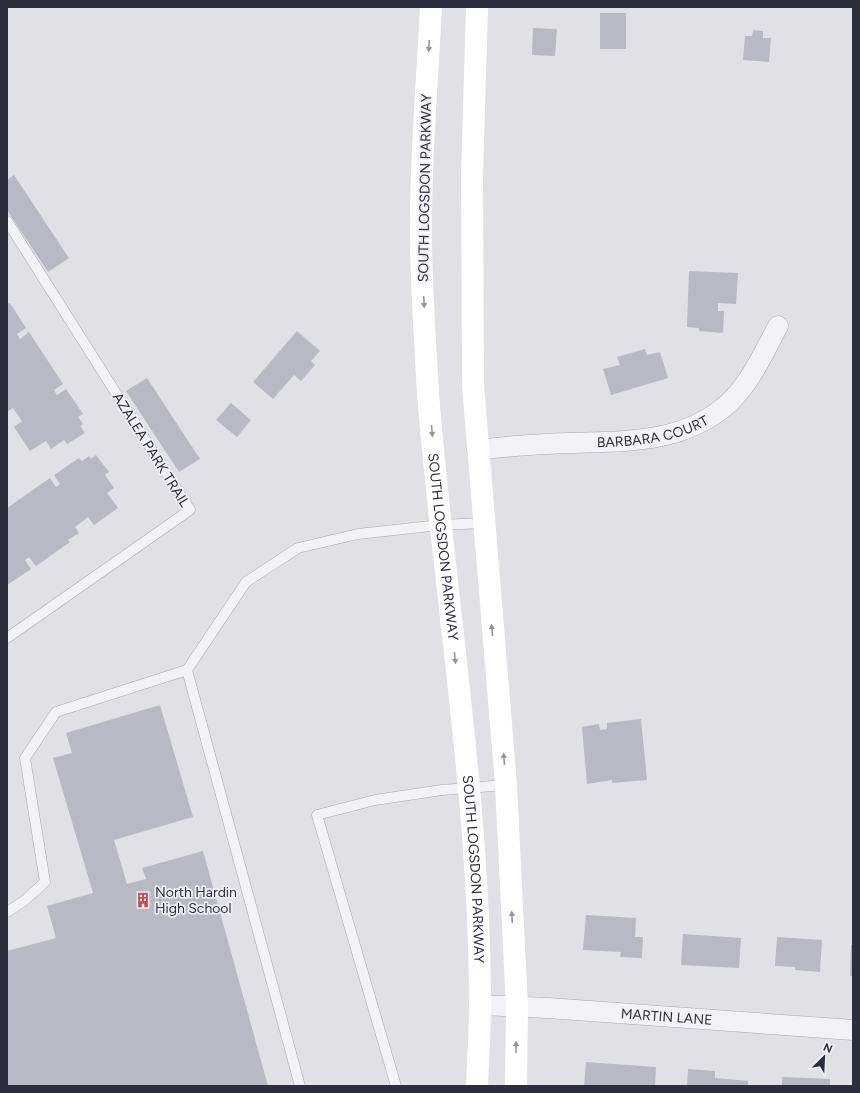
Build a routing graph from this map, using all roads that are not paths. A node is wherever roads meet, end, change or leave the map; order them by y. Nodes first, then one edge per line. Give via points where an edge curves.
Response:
1 (431, 7) edge
2 (477, 7) edge
3 (7, 221) edge
4 (778, 326) dead end
5 (477, 450) junction
6 (483, 523) junction
7 (440, 525) junction
8 (7, 638) edge
9 (187, 670) junction
10 (506, 785) junction
11 (468, 787) junction
12 (7, 912) edge
13 (480, 1005) junction
14 (517, 1007) junction
15 (853, 1030) edge
16 (300, 1086) edge
17 (396, 1086) edge
18 (477, 1086) edge
19 (516, 1086) edge

1 -> 7 main road, SOUTH LOGSDON PARKWAY via 421,245 428,390
2 - 5 main road via 472,175 473,385
3 - 8 lane, AZALEA PARK TRAIL via 190,510
4 - 5 street, BARBARA COURT via 747,382 730,402 709,419 685,431 658,438 517,445
5 - 6 main road
6 - 7 lane
10 -> 6 main road
7 - 9 lane via 358,534 298,548 246,582
7 -> 11 main road, SOUTH LOGSDON PARKWAY
9 - 12 lane via 56,712 25,758 45,882
9 - 16 lane
10 - 11 lane
14 -> 10 main road
11 - 13 main road, SOUTH LOGSDON PARKWAY via 477,909
11 - 17 lane via 375,800 317,815
13 - 14 street, MARTIN LANE
13 - 18 main road, SOUTH LOGSDON PARKWAY
14 - 15 street, MARTIN LANE
19 -> 14 main road

